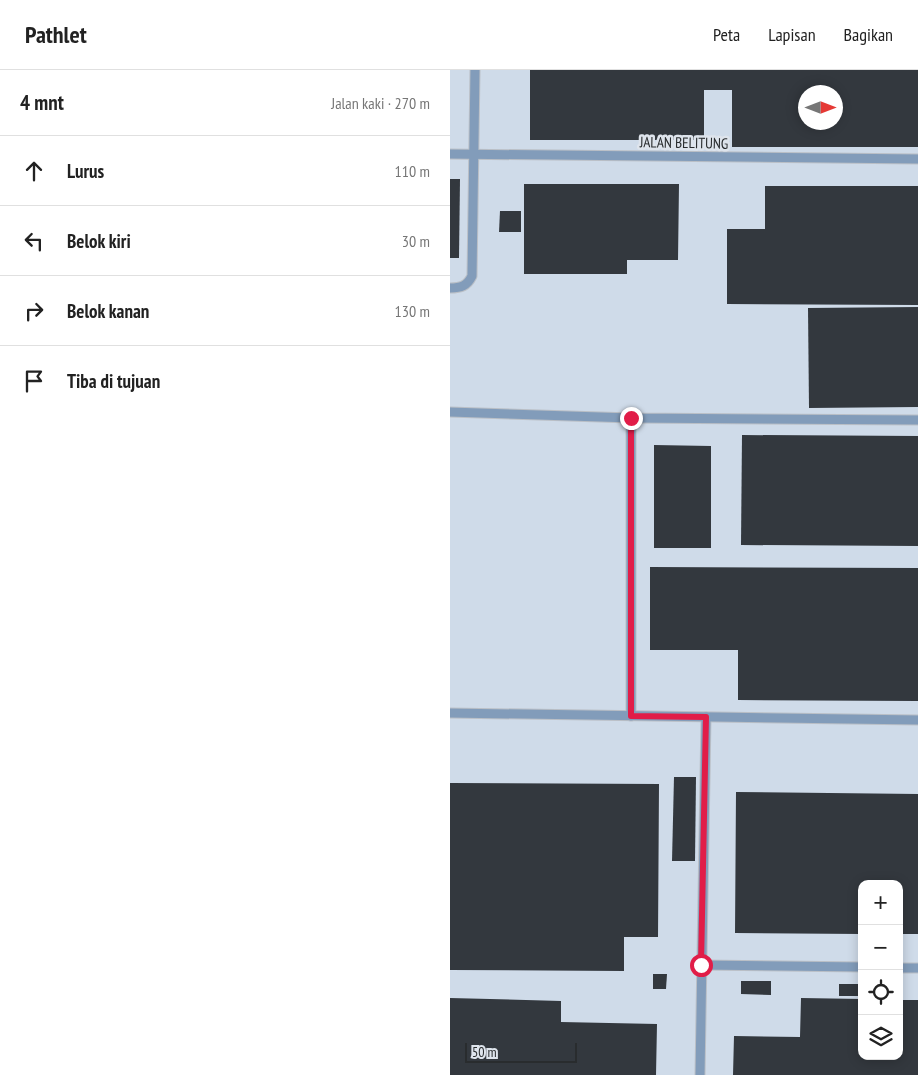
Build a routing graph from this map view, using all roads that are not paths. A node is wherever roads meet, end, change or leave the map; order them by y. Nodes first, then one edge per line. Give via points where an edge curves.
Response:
1 (475, 70) edge
2 (450, 154) edge
3 (474, 154) junction
4 (918, 159) edge
5 (450, 288) edge
6 (450, 412) edge
7 (631, 418) junction
8 (918, 420) edge
9 (450, 713) edge
10 (631, 716) junction
11 (706, 717) junction
12 (918, 720) edge
13 (701, 965) junction
14 (858, 967) edge
15 (903, 968) edge
16 (918, 968) edge
17 (700, 1075) edge

1 - 3 lane
2 - 3 lane, JALAN BELITUNG
3 - 4 lane, JALAN BELITUNG
3 - 5 lane via 472,276 468,284
6 - 7 lane
7 - 8 lane
7 - 10 lane
9 - 10 lane
10 - 11 lane
11 - 12 lane
11 - 13 lane
13 - 14 lane
13 - 17 lane
15 - 16 lane

